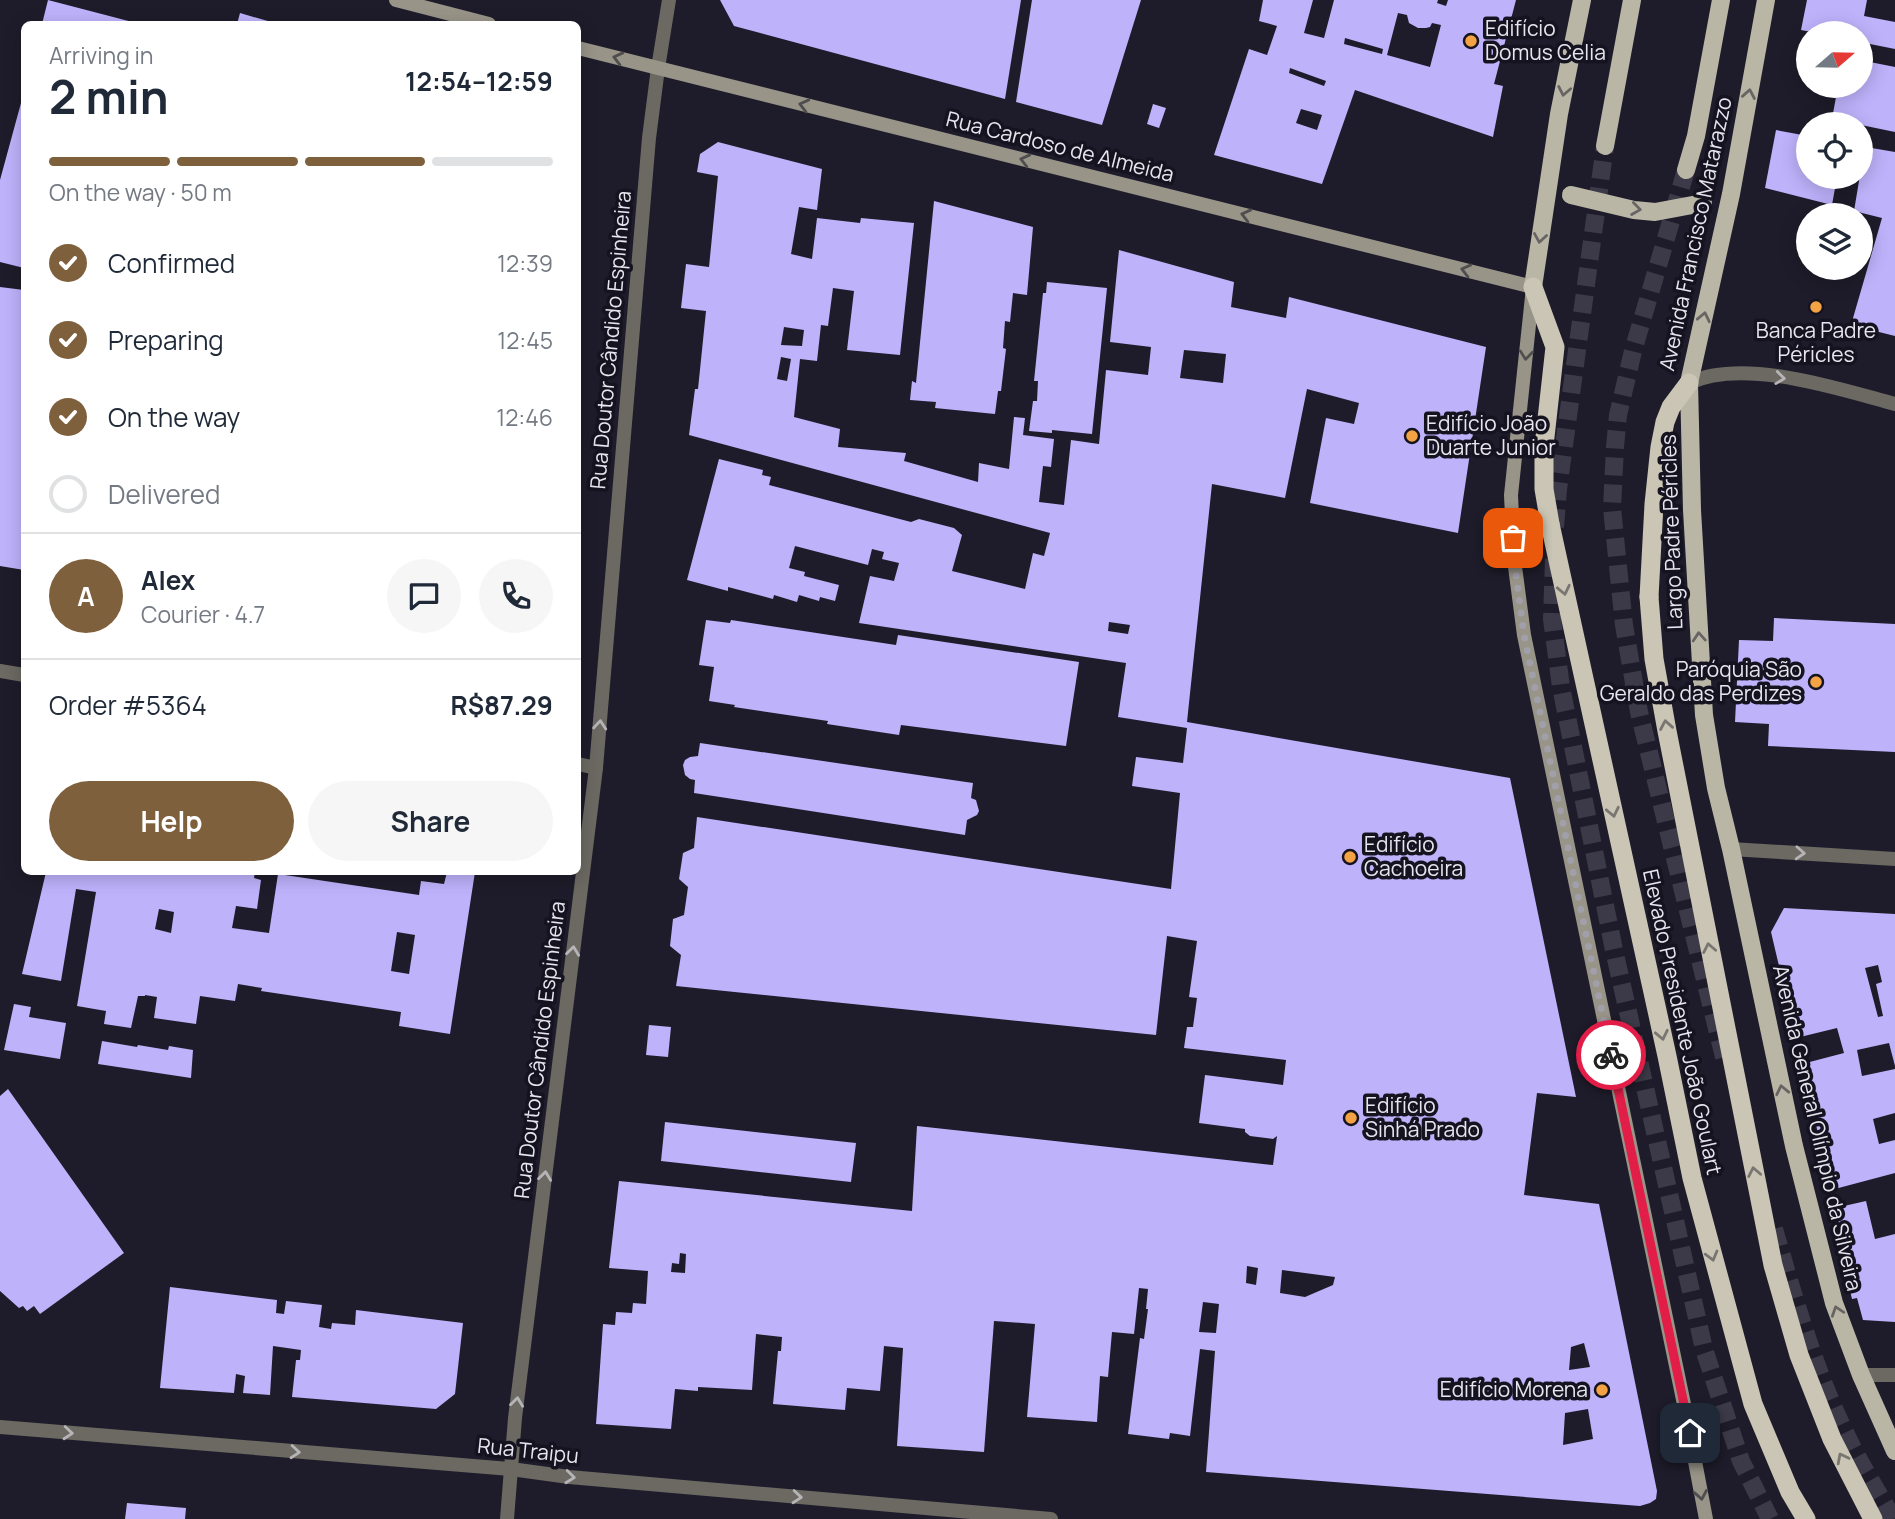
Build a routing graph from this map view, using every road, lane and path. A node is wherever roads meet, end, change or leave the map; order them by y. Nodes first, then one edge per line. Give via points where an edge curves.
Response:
1 (396, 0) edge
2 (669, 0) edge
3 (1582, 0) edge
4 (1632, 0) edge
5 (1721, 0) edge
6 (1766, 0) edge
7 (477, 21) edge
8 (581, 48) edge
9 (658, 68) junction
10 (1605, 146) tunnel mouth
11 (1686, 170) tunnel mouth
12 (1549, 190) junction
13 (1731, 194) junction
14 (1533, 287) junction
15 (1689, 383) junction
16 (1895, 404) edge
17 (1649, 597) joint
18 (0, 671) edge
19 (21, 674) edge
20 (581, 765) edge
21 (596, 768) junction
22 (1731, 849) junction
23 (1895, 859) edge
24 (1861, 1374) junction
25 (1895, 1375) edge
26 (0, 1427) edge
27 (1895, 1451) edge
28 (512, 1469) junction
29 (507, 1519) edge
30 (1051, 1519) edge
31 (1706, 1519) edge
32 (1806, 1519) edge
33 (1873, 1519) edge

1 - 7 main road
2 - 9 street, Rua Doutor Cândido Espinheira
3 -> 12 main road
4 - 10 main road
5 - 11 main road, Avenida Francisco Matarazzo
13 -> 6 main road, Avenida Francisco Matarazzo
9 -> 8 main road, Rua Cardoso de Almeida
14 -> 9 main road, Rua Cardoso de Almeida
21 -> 9 street, Rua Doutor Cândido Espinheira
12 -> 13 main road, bridge via 1656,212
12 -> 14 main road
15 -> 13 main road, Avenida Francisco Matarazzo
14 -> 31 main road via 1511,495 1524,635
14 -> 32 highway, Elevado Presidente João Goulart, bridge via 1555,347 1544,446 1550,524 1692,1178 1753,1404
15 -> 16 street via 1725,373 1772,376
15 - 17 highway, Avenida Francisco Matarazzo via 1671,407 1660,447
22 -> 15 main road, Largo Padre Péricles via 1704,715
33 -> 17 highway, Elevado Presidente João Goulart, bridge via 1832,1439 1799,1355 1773,1265 1669,744
18 - 19 street
20 - 21 street
28 -> 21 street, Rua Doutor Cândido Espinheira
22 -> 23 street
24 -> 22 main road, Avenida General Olímpio da Silveira via 1834,1304 1794,1146
24 - 25 street
24 - 27 main road, Avenida General Olímpio da Silveira
26 -> 28 street, Rua Traipu
28 - 29 street, Rua Doutor Cândido Espinheira
28 -> 30 street, Rua Traipu

